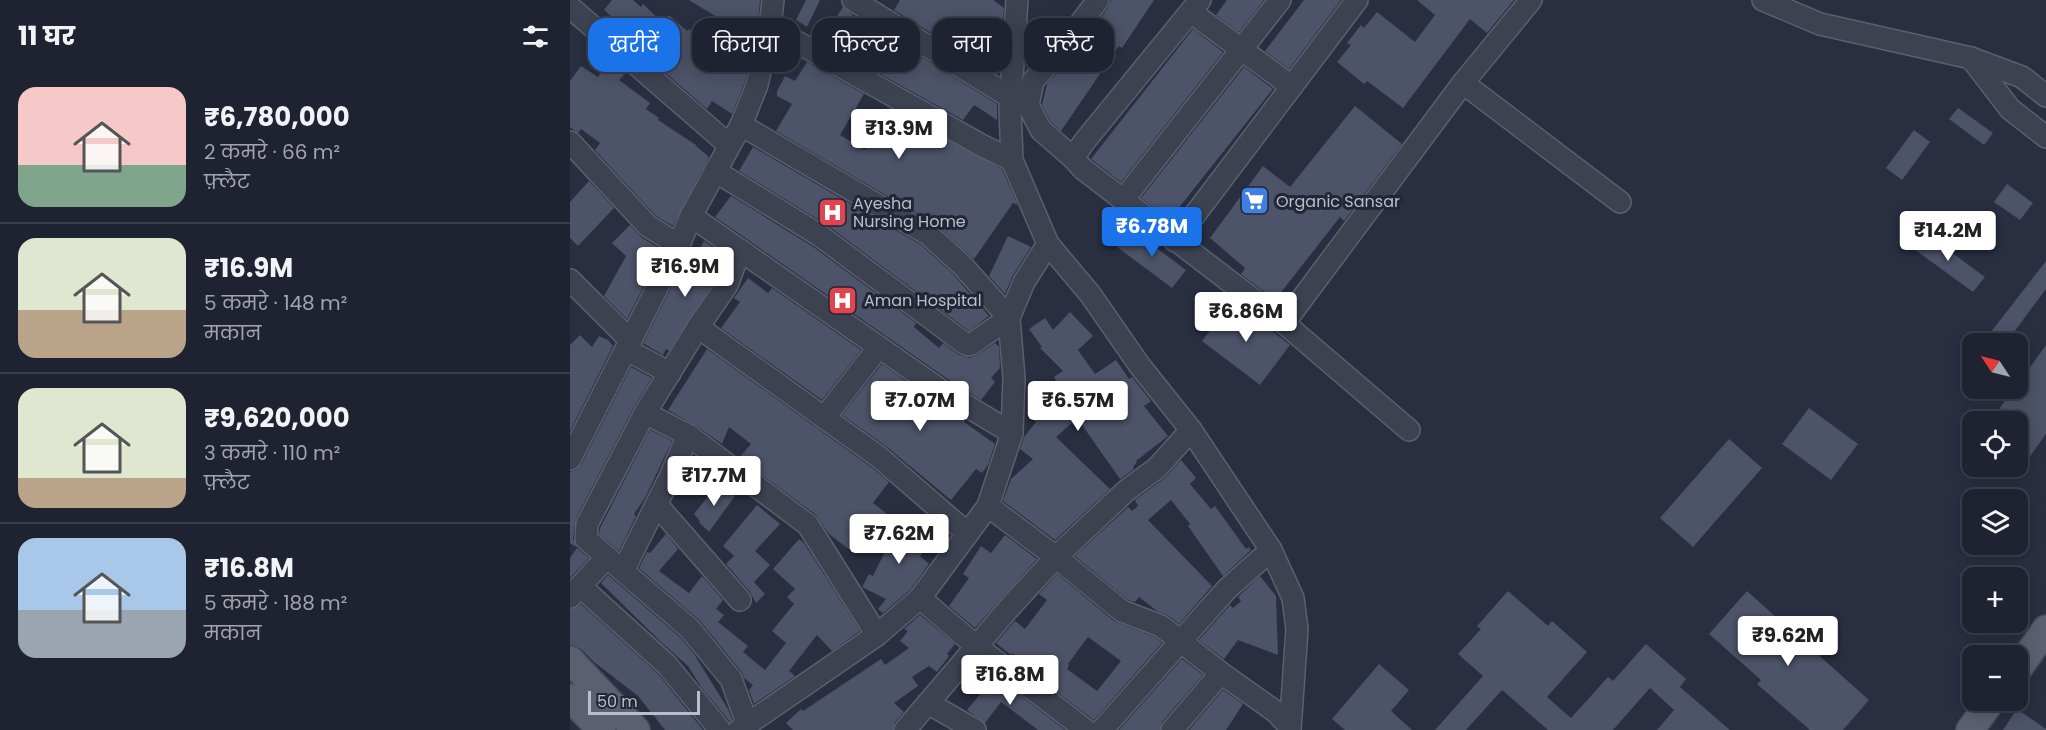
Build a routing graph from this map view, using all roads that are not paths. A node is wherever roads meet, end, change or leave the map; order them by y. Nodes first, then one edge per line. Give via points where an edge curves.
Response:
1 (583, 0) edge
2 (772, 0) edge
3 (853, 0) edge
4 (1017, 0) edge
5 (1098, 0) edge
6 (1280, 0) edge
7 (1357, 0) edge
8 (1531, 0) edge
9 (1763, 0) edge
10 (1195, 6) edge
11 (570, 8) edge
12 (771, 18) edge
13 (800, 44) edge
14 (1242, 50) junction
15 (1971, 58) junction
16 (760, 72) edge
17 (1463, 83) junction
18 (1291, 86) junction
19 (2046, 96) edge
20 (1010, 97) junction
21 (741, 125) junction
22 (2046, 137) edge
23 (570, 142) edge
24 (729, 145) junction
25 (1073, 158) junction
26 (1012, 160) junction
27 (715, 171) junction
28 (1123, 200) junction
29 (1620, 202) dead end
30 (691, 216) junction
31 (1175, 241) junction
32 (1048, 244) junction
33 (680, 245) junction
34 (740, 250) junction
35 (570, 280) edge
36 (1009, 318) junction
37 (1284, 323) junction
38 (698, 327) junction
39 (629, 346) junction
40 (879, 347) junction
41 (670, 373) junction
42 (645, 413) junction
43 (824, 418) junction
44 (1191, 430) junction
45 (1408, 430) dead end
46 (1012, 433) junction
47 (688, 435) junction
48 (572, 450) edge
49 (657, 505) junction
50 (988, 506) junction
51 (967, 533) junction
52 (1271, 550) junction
53 (1056, 557) junction
54 (615, 564) junction
55 (575, 592) edge
56 (920, 598) junction
57 (740, 600) dead end
58 (2046, 629) edge
59 (877, 635) junction
60 (1182, 641) junction
61 (976, 646) junction
62 (570, 660) edge
63 (2030, 661) edge
64 (1221, 673) junction
65 (570, 698) edge
66 (928, 703) junction
67 (1984, 711) edge
68 (743, 727) edge
69 (1290, 728) edge
70 (602, 730) edge
71 (636, 730) edge
72 (720, 730) edge
73 (905, 730) edge
74 (975, 730) edge
75 (1086, 730) edge
76 (1102, 730) edge
77 (1172, 730) edge
78 (1970, 730) edge

1 - 11 street
2 - 12 street
3 - 20 street
4 - 20 street
5 - 25 street via 1033,81 1028,105 1041,130
6 - 14 street
7 - 18 street
8 - 17 street
9 - 15 street via 1821,24
10 - 14 street
10 - 25 street
11 - 24 street
13 - 26 street
14 - 18 street
14 - 28 street
15 - 19 street via 2022,77
15 - 22 street via 2010,109
16 - 21 street
17 - 29 street
17 - 37 street
18 - 31 street
20 - 26 street
21 - 24 street
21 - 36 street via 929,235
23 - 33 street via 648,226
24 - 27 street
25 - 28 street
26 - 32 street
27 - 30 street
27 - 36 street via 819,235 964,343 973,344
28 - 31 street
30 - 33 street
30 - 34 street
31 - 37 street
32 - 36 street via 1024,282
32 - 44 street
33 - 39 street
34 - 38 street via 727,285
34 - 40 street
35 - 39 street
36 - 46 street via 1014,378
37 - 45 street
38 - 41 street
38 - 43 street
39 - 41 street
39 - 48 street
40 - 43 street
40 - 46 street
41 - 42 street
42 - 47 street
42 - 54 street via 587,524 586,539
43 - 51 street via 879,457
44 - 52 street
44 - 53 street via 1157,468 1127,490
46 - 50 street
47 - 49 street
47 - 59 street via 808,525
49 - 54 street
49 - 57 street
50 - 51 street
50 - 53 street
51 - 56 street
52 - 60 street via 1227,589
52 - 69 street via 1293,598 1297,628
53 - 60 street via 1122,611 1161,626
53 - 61 street
54 - 55 street
54 - 68 street via 690,629 724,670 731,679
55 - 72 street via 667,664
56 - 59 street
56 - 61 street
58 - 63 main road
59 - 68 street
60 - 64 street
60 - 76 street
61 - 66 street
61 - 75 street
62 - 71 main road
64 - 69 street via 1276,712
64 - 77 street
65 - 70 main road
66 - 73 street
66 - 74 street
67 - 78 main road

